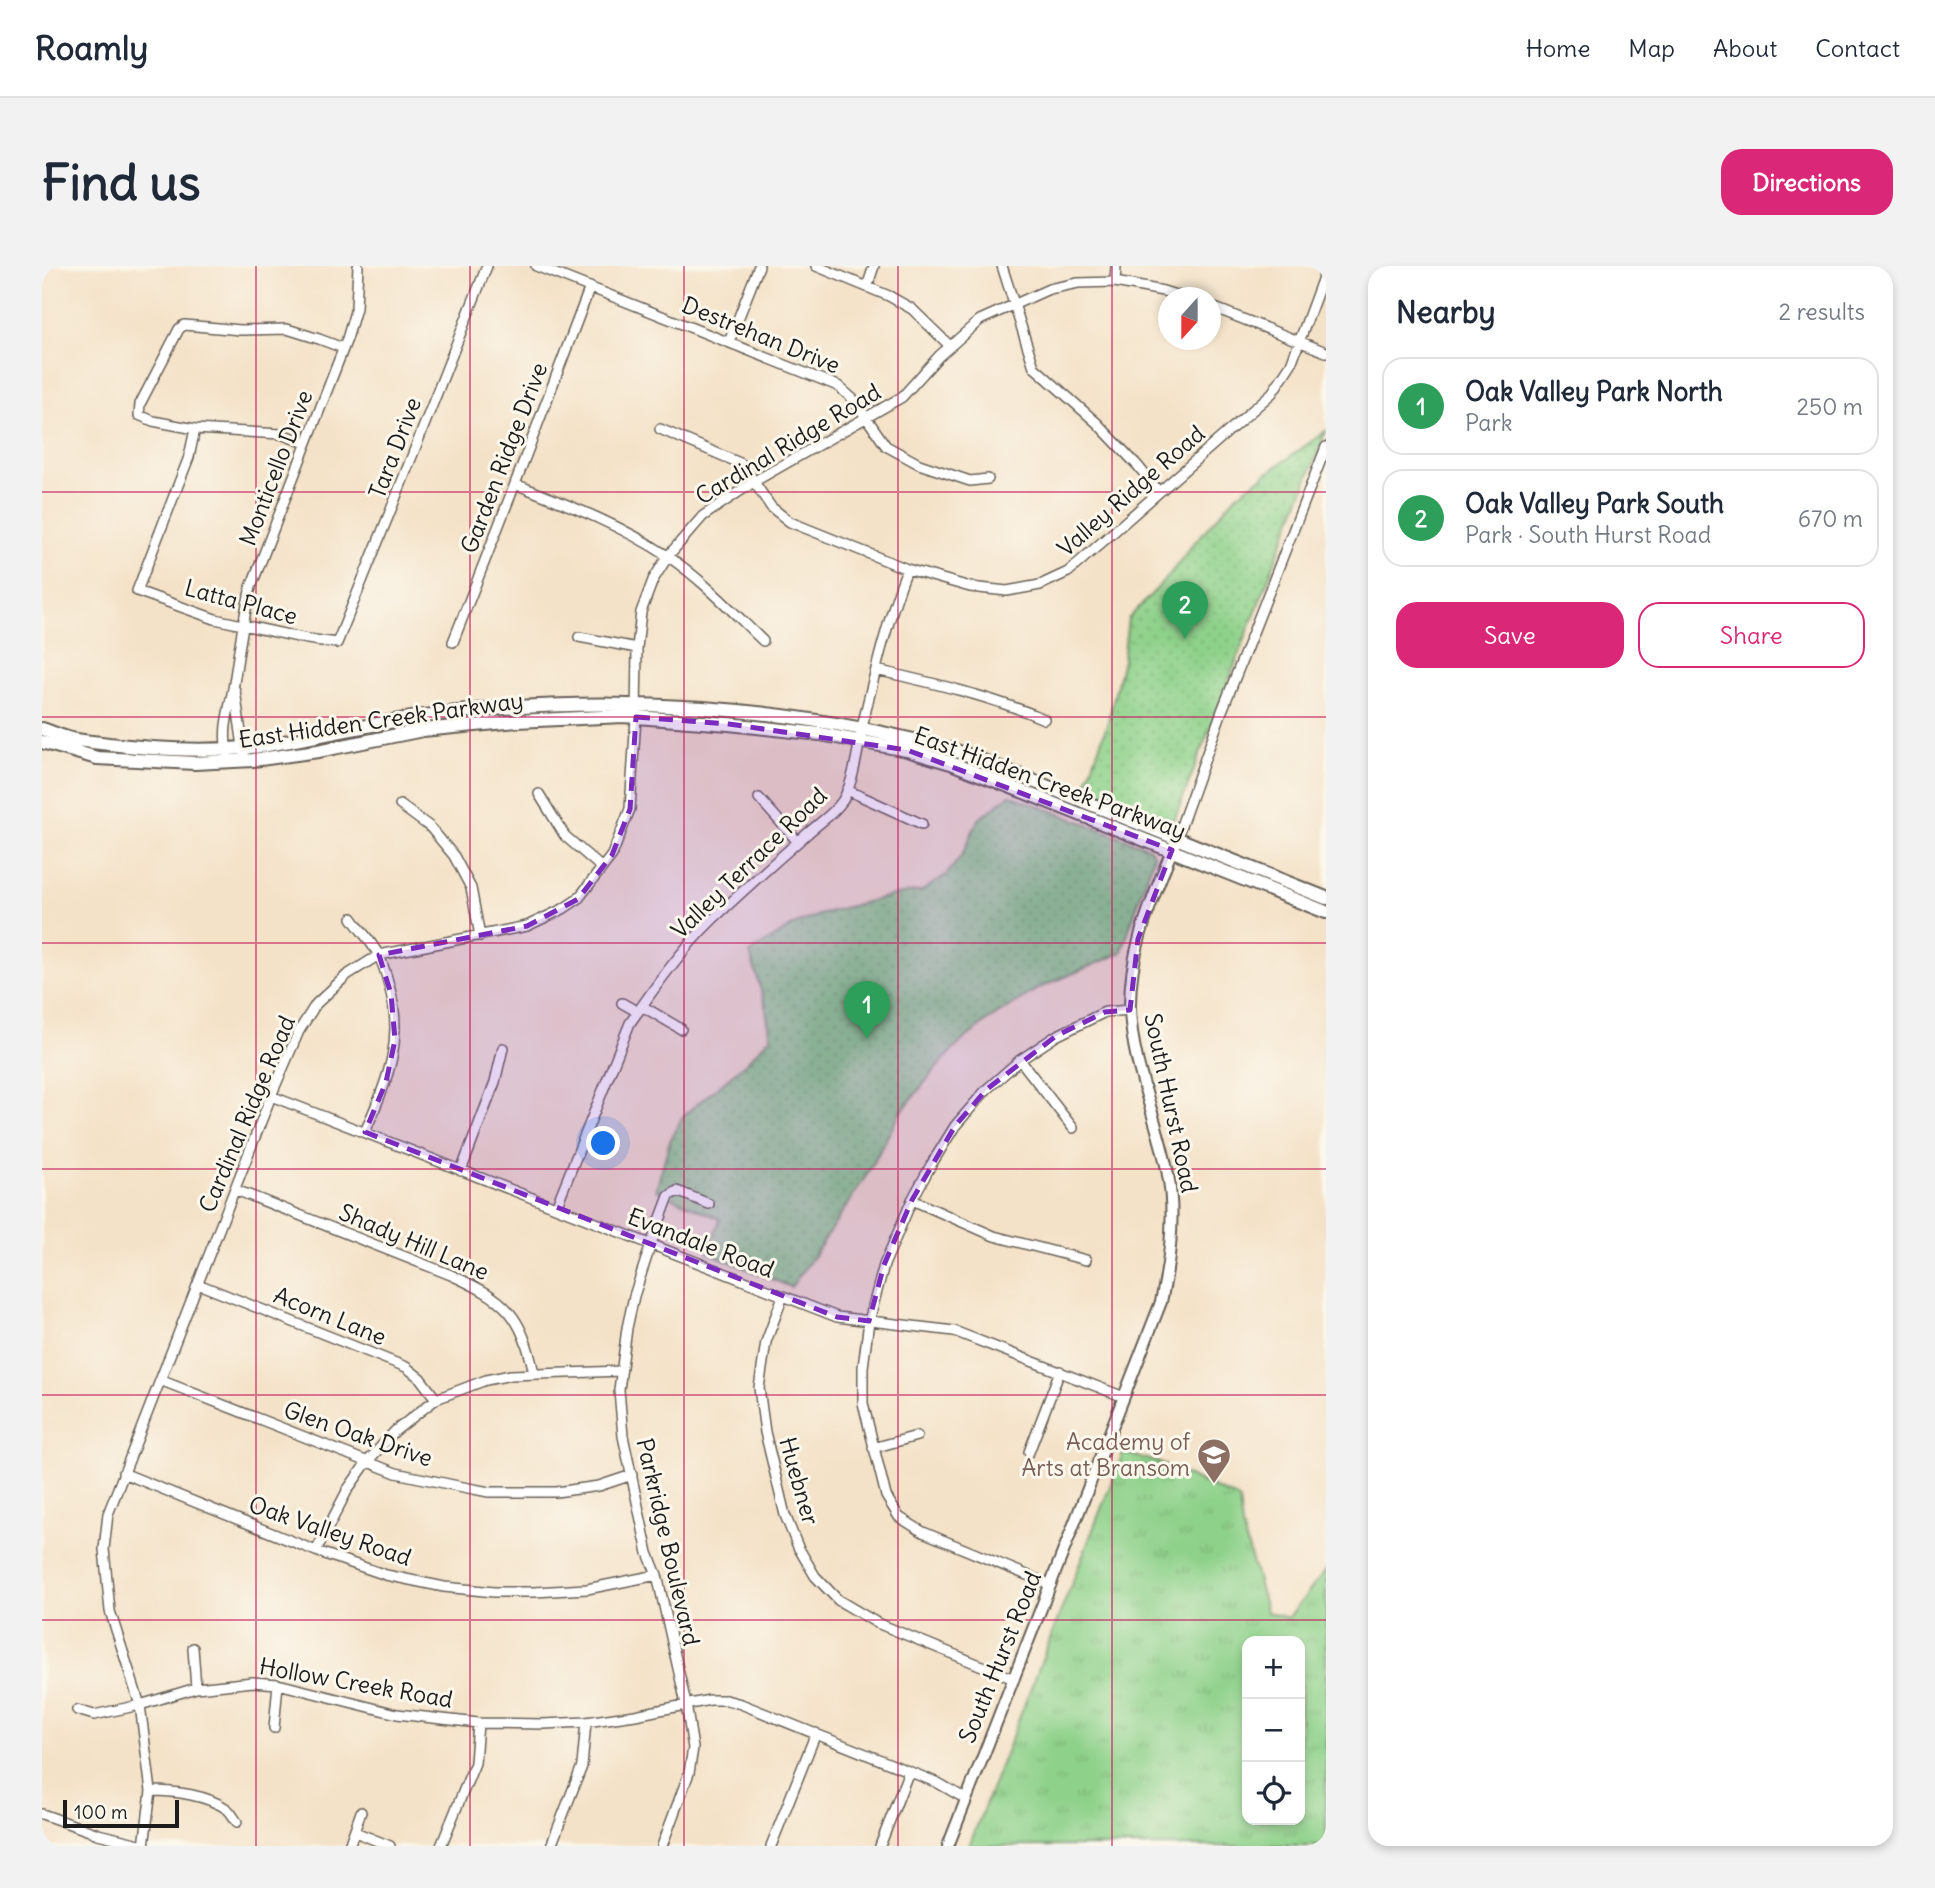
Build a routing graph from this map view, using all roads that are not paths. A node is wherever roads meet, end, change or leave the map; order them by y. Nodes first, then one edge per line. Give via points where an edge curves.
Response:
1 (358, 266) edge
2 (487, 266) edge
3 (536, 266) edge
4 (760, 266) edge
5 (816, 266) edge
6 (874, 266) edge
7 (1002, 266) edge
8 (1116, 266) edge
9 (1326, 269) edge
10 (1115, 282) junction
11 (590, 287) junction
12 (867, 287) junction
13 (1158, 290) edge
14 (1014, 305) junction
15 (1221, 310) edge
16 (729, 342) junction
17 (1299, 342) junction
18 (950, 346) junction
19 (343, 348) junction
20 (1326, 352) edge
21 (866, 418) junction
22 (195, 429) junction
23 (660, 429) dead end
24 (306, 443) junction
25 (1326, 447) edge
26 (988, 479) dead end
27 (755, 481) junction
28 (515, 484) junction
29 (1159, 492) junction
30 (668, 556) junction
31 (907, 569) junction
32 (242, 625) junction
33 (579, 637) dead end
34 (763, 641) dead end
35 (453, 642) dead end
36 (337, 643) joint
37 (637, 648) junction
38 (876, 670) junction
39 (234, 685) junction
40 (637, 711) junction
41 (1044, 719) dead end
42 (42, 729) edge
43 (860, 736) junction
44 (42, 742) edge
45 (245, 754) junction
46 (227, 755) junction
47 (847, 790) junction
48 (539, 794) dead end
49 (759, 798) dead end
50 (400, 805) dead end
51 (922, 824) dead end
52 (1177, 837) junction
53 (798, 842) junction
54 (1172, 850) junction
55 (602, 868) junction
56 (1326, 898) edge
57 (1326, 912) edge
58 (352, 918) dead end
59 (480, 936) junction
60 (379, 954) junction
61 (622, 1003) dead end
62 (640, 1009) junction
63 (1130, 1010) junction
64 (681, 1029) dead end
65 (503, 1048) dead end
66 (1020, 1060) junction
67 (271, 1097) junction
68 (1073, 1128) dead end
69 (365, 1132) junction
70 (461, 1171) junction
71 (236, 1190) junction
72 (912, 1200) junction
73 (709, 1203) dead end
74 (556, 1207) junction
75 (650, 1244) junction
76 (1086, 1260) dead end
77 (198, 1284) junction
78 (783, 1296) junction
79 (869, 1321) junction
80 (621, 1371) junction
81 (1060, 1371) junction
82 (534, 1373) junction
83 (160, 1380) junction
84 (1124, 1397) junction
85 (436, 1399) junction
86 (917, 1436) dead end
87 (873, 1448) junction
88 (1028, 1452) dead end
89 (368, 1462) junction
90 (123, 1473) junction
91 (632, 1475) junction
92 (316, 1551) junction
93 (657, 1575) junction
94 (1051, 1585) junction
95 (192, 1648) dead end
96 (1014, 1679) junction
97 (278, 1684) junction
98 (195, 1688) junction
99 (685, 1704) junction
100 (140, 1705) junction
101 (77, 1710) dead end
102 (586, 1722) junction
103 (478, 1723) junction
104 (274, 1728) dead end
105 (816, 1733) junction
106 (909, 1771) junction
107 (151, 1791) junction
108 (966, 1799) junction
109 (362, 1812) dead end
110 (42, 1814) edge
111 (237, 1822) dead end
112 (355, 1832) junction
113 (144, 1845) edge
114 (349, 1846) edge
115 (390, 1846) edge
116 (441, 1846) edge
117 (551, 1846) edge
118 (662, 1846) edge
119 (771, 1846) edge
120 (880, 1846) edge
121 (948, 1846) edge

1 - 19 street, Monticello Drive via 356,308
2 - 36 street, Tara Drive
3 - 11 street, Destrehan Drive
4 - 16 street
5 - 12 street
6 - 12 street
7 - 14 street
8 - 10 street
9 - 17 street, Valley Ridge Road
10 - 13 street, Cardinal Ridge Road
10 - 14 street, Cardinal Ridge Road via 1049,289
11 - 16 street, Destrehan Drive
11 - 28 street, Garden Ridge Drive
12 - 18 street via 912,309
14 - 18 street, Cardinal Ridge Road via 980,320
14 - 29 street via 1034,367 1097,423
15 - 17 street
16 - 21 street, Destrehan Drive via 838,386
17 - 20 street
17 - 29 street, Valley Ridge Road via 1272,393
18 - 21 street, Cardinal Ridge Road via 902,397
19 - 22 street via 287,329 184,325 156,372 139,415
19 - 24 street, Monticello Drive
21 - 26 street, Destrehan Drive via 886,446 919,464 970,481
21 - 27 street, Cardinal Ridge Road
22 - 24 street via 281,434
22 - 32 street, Latta Place via 189,457 137,591 215,620
23 - 27 street, Valley Ridge Road via 742,464
24 - 32 street, Monticello Drive via 251,587
25 - 52 street, South Hurst Road
27 - 30 street, Cardinal Ridge Road via 703,516
27 - 31 street, Valley Ridge Road via 771,507 790,522
28 - 30 street via 596,516
28 - 35 street, Garden Ridge Drive
29 - 31 street, Valley Ridge Road via 1068,572 1040,585 1007,591 970,587
30 - 34 street
30 - 37 street, Cardinal Ridge Road via 641,612
31 - 38 street, Valley Terrace Road
32 - 36 street, Latta Place
32 - 39 street, Monticello Drive
33 - 37 street
37 - 40 street, Cardinal Ridge Road
38 - 41 street via 1014,706
38 - 43 street, Valley Terrace Road
39 - 45 street, Monticello Drive
39 - 46 street, Monticello Drive via 224,727
40 - 43 main road, East Hidden Creek Parkway via 738,710
40 - 45 main road, East Hidden Creek Parkway via 557,704 438,714 265,746
40 - 55 street, Cardinal Ridge Road via 630,809
42 - 46 main road, East Hidden Creek Parkway via 73,739
43 - 47 street, Valley Terrace Road
43 - 52 main road, East Hidden Creek Parkway via 918,740 963,753
43 - 54 main road, East Hidden Creek Parkway via 951,763
44 - 46 main road, East Hidden Creek Parkway via 97,758 195,763
45 - 46 main road, East Hidden Creek Parkway
47 - 51 street
47 - 53 street, Valley Terrace Road via 831,814
48 - 55 street via 565,836
49 - 53 street
50 - 59 street via 430,827 454,856 471,888
52 - 54 street, South Hurst Road
52 - 56 main road, East Hidden Creek Parkway
53 - 62 street, Valley Terrace Road via 711,921
54 - 57 main road, East Hidden Creek Parkway
54 - 63 street, South Hurst Road via 1138,939
55 - 59 street, Cardinal Ridge Road via 578,899 562,909 527,926
58 - 60 street
59 - 60 street, Cardinal Ridge Road
60 - 67 street, Cardinal Ridge Road via 316,1004 299,1031
60 - 69 street via 391,994 395,1040 386,1082
61 - 62 street
62 - 64 street
62 - 74 street, Valley Terrace Road via 630,1023
63 - 66 street via 1105,1012 1056,1035
63 - 84 street, South Hurst Road via 1140,1073 1169,1178 1171,1241 1161,1302
65 - 70 street
66 - 68 street
66 - 72 street via 955,1126
67 - 69 street, Evandale Road
67 - 71 street, Cardinal Ridge Road
69 - 70 street, Evandale Road
70 - 74 street, Evandale Road
71 - 77 street, Cardinal Ridge Road
71 - 82 street, Shady Hill Lane via 484,1290 504,1304 518,1322
72 - 76 street via 994,1236
72 - 79 street via 884,1265
73 - 75 street, Parkridge Boulevard via 677,1191 669,1196
74 - 75 street, Evandale Road
75 - 78 street, Evandale Road
75 - 80 street, Parkridge Boulevard via 634,1296
77 - 83 street, Cardinal Ridge Road
77 - 85 street, Acorn Lane via 406,1367
78 - 79 street, Evandale Road via 837,1317
78 - 96 street, Huebner via 765,1342 759,1388 785,1515 815,1576 838,1600 877,1623
79 - 81 street, Evandale Road via 954,1331
79 - 87 street via 863,1402
80 - 82 street
80 - 91 street, Parkridge Boulevard via 623,1436
81 - 84 street, Evandale Road
81 - 88 street
82 - 85 street via 486,1380
83 - 89 street, Glen Oak Drive
83 - 90 street, Cardinal Ridge Road
84 - 94 street, South Hurst Road
85 - 89 street via 395,1432
86 - 87 street
87 - 94 street via 886,1496 900,1517 923,1532
89 - 91 street, Glen Oak Drive via 396,1473 489,1492 556,1492 599,1486
89 - 92 street via 348,1489
90 - 92 street, Oak Valley Road
90 - 100 street, Cardinal Ridge Road via 108,1514 103,1549 110,1611
91 - 93 street, Parkridge Boulevard
92 - 93 street, Oak Valley Road via 386,1576 494,1592 587,1589
93 - 99 street, Parkridge Boulevard
94 - 96 street, South Hurst Road
95 - 98 street
96 - 108 street, South Hurst Road
97 - 98 street, Hollow Creek Road
97 - 103 street, Hollow Creek Road via 397,1714
97 - 104 street
98 - 100 street, Hollow Creek Road
99 - 102 street, Hollow Creek Road
99 - 105 street, Hollow Creek Road via 726,1700
99 - 118 street, Parkridge Boulevard via 693,1748 689,1773
100 - 101 street, Hollow Creek Road via 94,1715
100 - 107 street, Cardinal Ridge Road
102 - 103 street, Hollow Creek Road
102 - 117 street via 582,1766
103 - 116 street via 475,1763
105 - 106 street, Hollow Creek Road
105 - 119 street
106 - 108 street, Hollow Creek Road
106 - 120 street
107 - 111 street via 203,1799 228,1810
107 - 113 street, Cardinal Ridge Road
108 - 121 street, South Hurst Road
109 - 112 street
110 - 113 street
112 - 114 street
112 - 115 street

